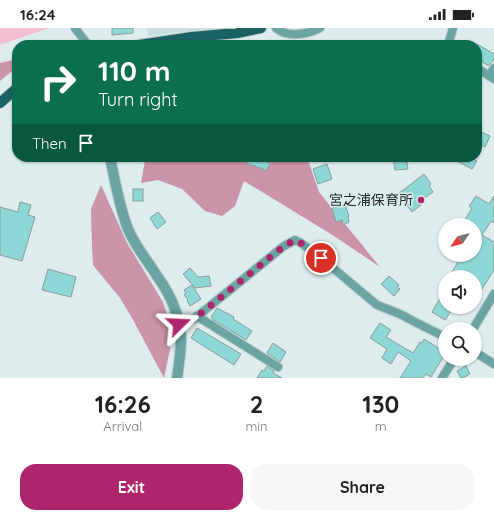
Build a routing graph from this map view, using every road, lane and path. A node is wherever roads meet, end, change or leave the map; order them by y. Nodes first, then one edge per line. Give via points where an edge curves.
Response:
1 (75, 28) edge
2 (261, 28) edge
3 (276, 28) edge
4 (320, 28) edge
5 (452, 28) edge
6 (84, 40) edge
7 (172, 40) edge
8 (449, 40) edge
9 (494, 68) edge
10 (482, 71) edge
11 (492, 77) edge
12 (12, 92) edge
13 (0, 103) edge
14 (111, 162) edge
15 (494, 294) edge
16 (197, 316) junction
17 (477, 322) edge
18 (179, 324) junction
19 (438, 333) edge
20 (482, 356) edge
21 (494, 364) edge
22 (450, 366) edge
23 (278, 367) dead end
24 (177, 378) edge
25 (442, 378) edge

1 - 6 street
2 - 7 main road
3 - 4 street via 283,33 292,34
5 - 8 street
9 - 11 street
10 - 11 street
12 - 13 main road
14 - 18 street via 128,228 137,247 164,287 174,306
15 - 17 street
16 - 18 street
16 - 19 street via 295,240 321,258 377,305
16 - 23 street
18 - 24 street via 181,338
20 - 21 street
22 - 25 street

